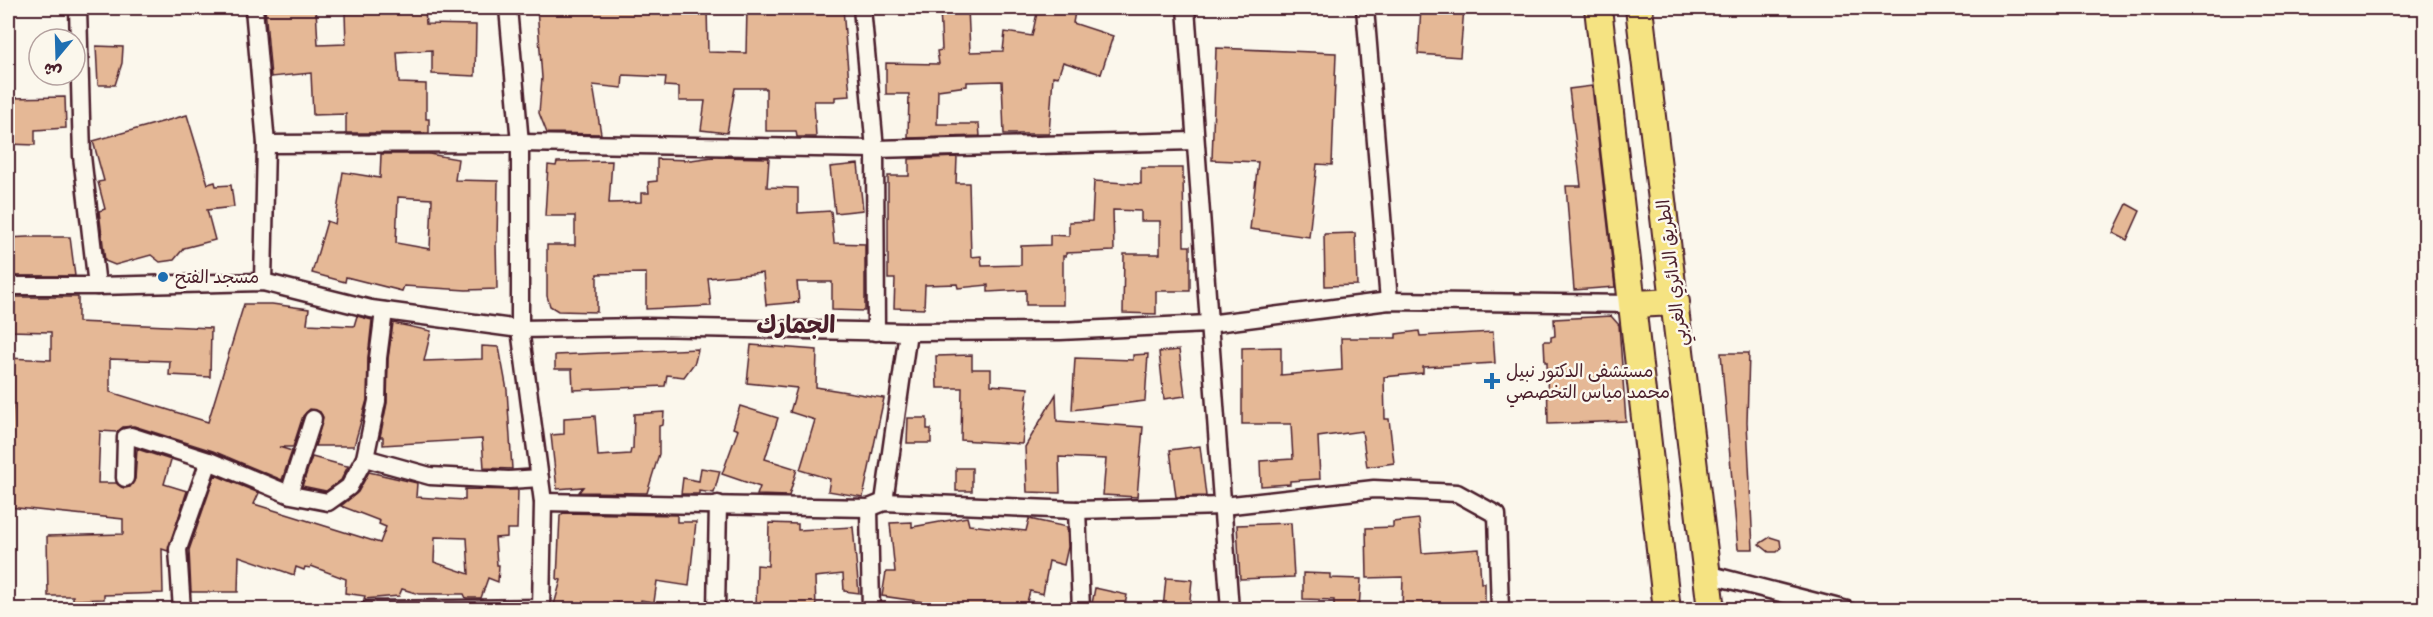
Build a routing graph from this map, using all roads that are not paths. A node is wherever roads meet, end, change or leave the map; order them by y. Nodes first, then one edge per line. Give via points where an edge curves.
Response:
1 (78, 8) edge
2 (254, 8) edge
3 (508, 8) edge
4 (862, 8) edge
5 (1186, 8) edge
6 (1365, 8) edge
7 (1598, 8) edge
8 (1639, 8) edge
9 (1194, 141) junction
10 (520, 143) junction
11 (266, 144) junction
12 (875, 149) junction
13 (262, 282) junction
14 (8, 286) edge
15 (97, 286) junction
16 (1389, 301) junction
17 (1676, 302) junction
18 (1634, 304) junction
19 (384, 311) junction
20 (1208, 324) junction
21 (520, 329) junction
22 (876, 332) junction
23 (908, 332) junction
24 (313, 418) dead end
25 (364, 458) junction
26 (209, 461) junction
27 (125, 478) dead end
28 (540, 478) junction
29 (289, 494) junction
30 (543, 502) junction
31 (718, 504) junction
32 (877, 505) junction
33 (1223, 506) junction
34 (1077, 510) junction
35 (1707, 574) junction
36 (541, 608) edge
37 (182, 609) edge
38 (368, 609) edge
39 (481, 609) edge
40 (716, 609) edge
41 (871, 609) edge
42 (1082, 609) edge
43 (1230, 609) edge
44 (1500, 609) edge
45 (1667, 609) edge
46 (1712, 609) edge
47 (1847, 609) edge

1 - 15 street via 82,156
2 - 11 street
3 - 10 street
4 - 12 street
5 - 9 street
6 - 16 street
7 - 18 main road
8 - 17 main road, الطريق الدائري الغربي
9 - 12 street
9 - 20 street
10 - 11 street
10 - 12 street
10 - 21 street
11 - 13 street
12 - 22 street
13 - 15 street
13 - 19 street
14 - 15 street
16 - 18 street
16 - 20 street
17 - 18 main road
17 - 35 main road, الطريق الدائري الغربي
18 - 45 main road
19 - 21 street
19 - 25 street via 377,401
20 - 23 street via 1060,331
20 - 33 street
21 - 22 street via 645,327
21 - 28 street
22 - 23 street
23 - 32 street
24 - 29 street
25 - 28 street via 429,476
25 - 29 street via 349,487 328,502
26 - 27 street via 126,437
26 - 29 street
26 - 37 street via 178,549
28 - 30 street
30 - 31 street
30 - 36 street
31 - 32 street
31 - 40 street
32 - 34 street
32 - 41 street
33 - 34 street
33 - 43 street
33 - 44 street via 1374,489 1457,493 1497,515
34 - 42 street
35 - 46 main road, الطريق الدائري الغربي
35 - 47 street
36 - 39 street
38 - 39 street

